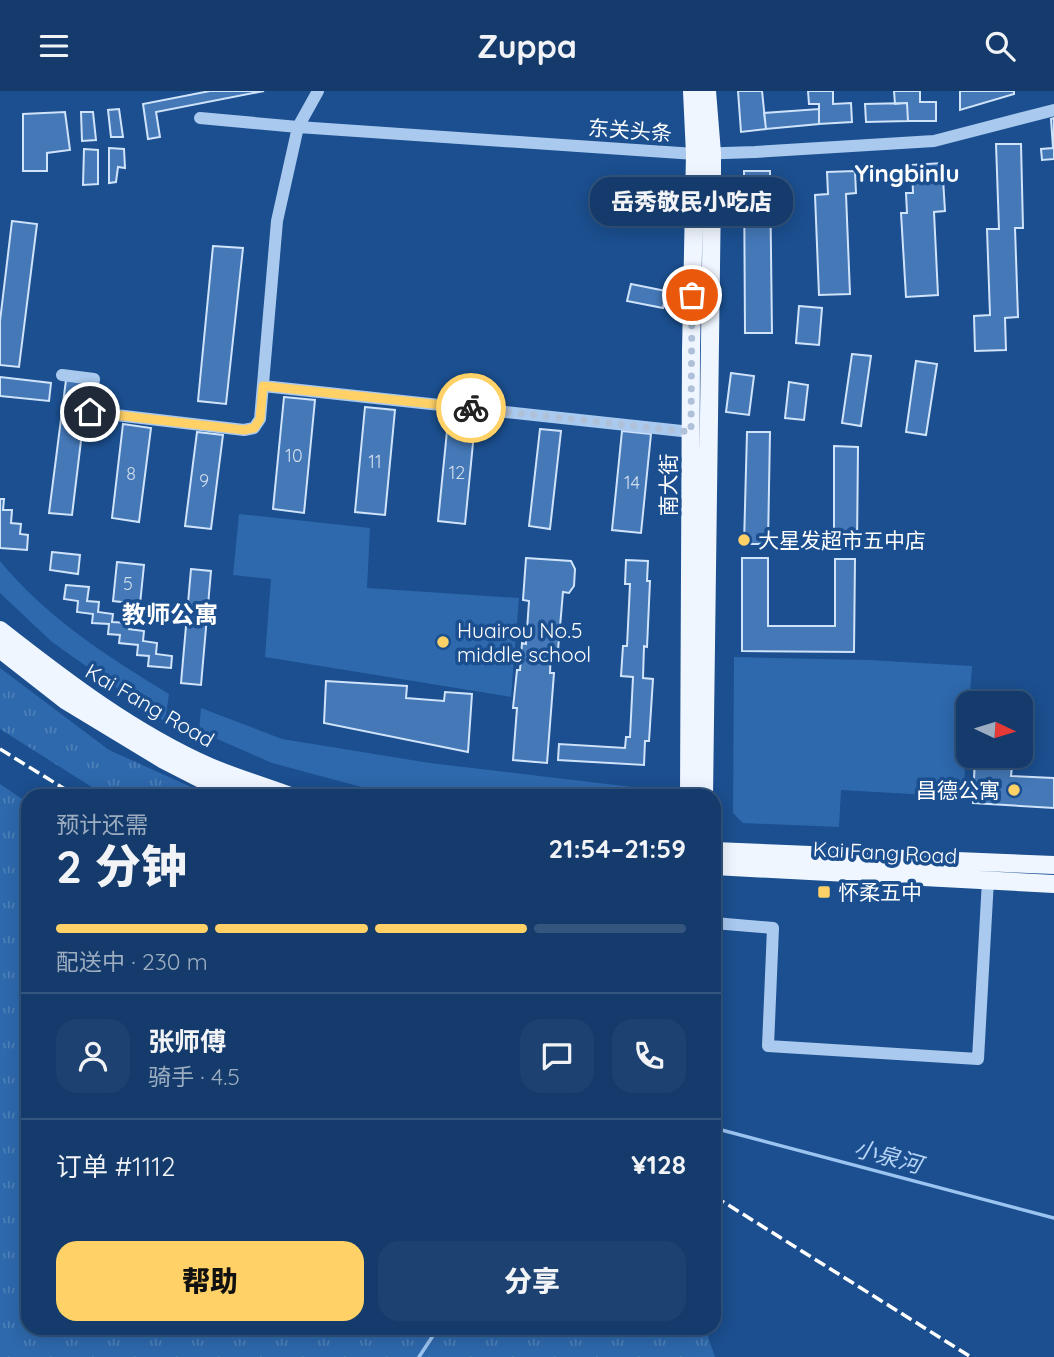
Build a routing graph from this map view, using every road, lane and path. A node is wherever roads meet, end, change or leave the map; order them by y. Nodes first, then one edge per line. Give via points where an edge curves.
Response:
1 (318, 91) edge
2 (691, 91) edge
3 (707, 91) edge
4 (1054, 110) edge
5 (200, 118) dead end
6 (298, 127) junction
7 (704, 153) junction
8 (62, 375) dead end
9 (263, 386) junction
10 (691, 432) junction
11 (0, 630) edge
12 (0, 649) edge
13 (228, 789) edge
14 (271, 789) edge
15 (689, 789) edge
16 (704, 789) edge
17 (721, 851) edge
18 (1054, 865) edge
19 (721, 866) edge
20 (988, 880) junction
21 (1054, 884) edge
22 (721, 924) edge

1 - 6 street
2 - 7 main road, 南大街
3 - 7 main road, 南大街
4 - 7 street, 东关头条 via 934,141
5 - 6 street, 东关头条
6 - 7 street, 东关头条
6 - 9 street via 278,221
7 - 10 main road, 南大街
7 - 16 main road, 南大街
8 - 9 street via 94,379 90,412 244,430 254,428 260,419
9 - 10 street
10 - 15 main road, 南大街
11 - 14 main road, Kai Fang Road via 73,688 140,729 209,766
12 - 13 main road, Kai Fang Road via 65,700 143,748
17 - 18 main road, Kai Fang Road
19 - 20 main road, Kai Fang Road
20 - 21 main road, Kai Fang Road
20 - 22 street via 978,1059 768,1047 773,928

